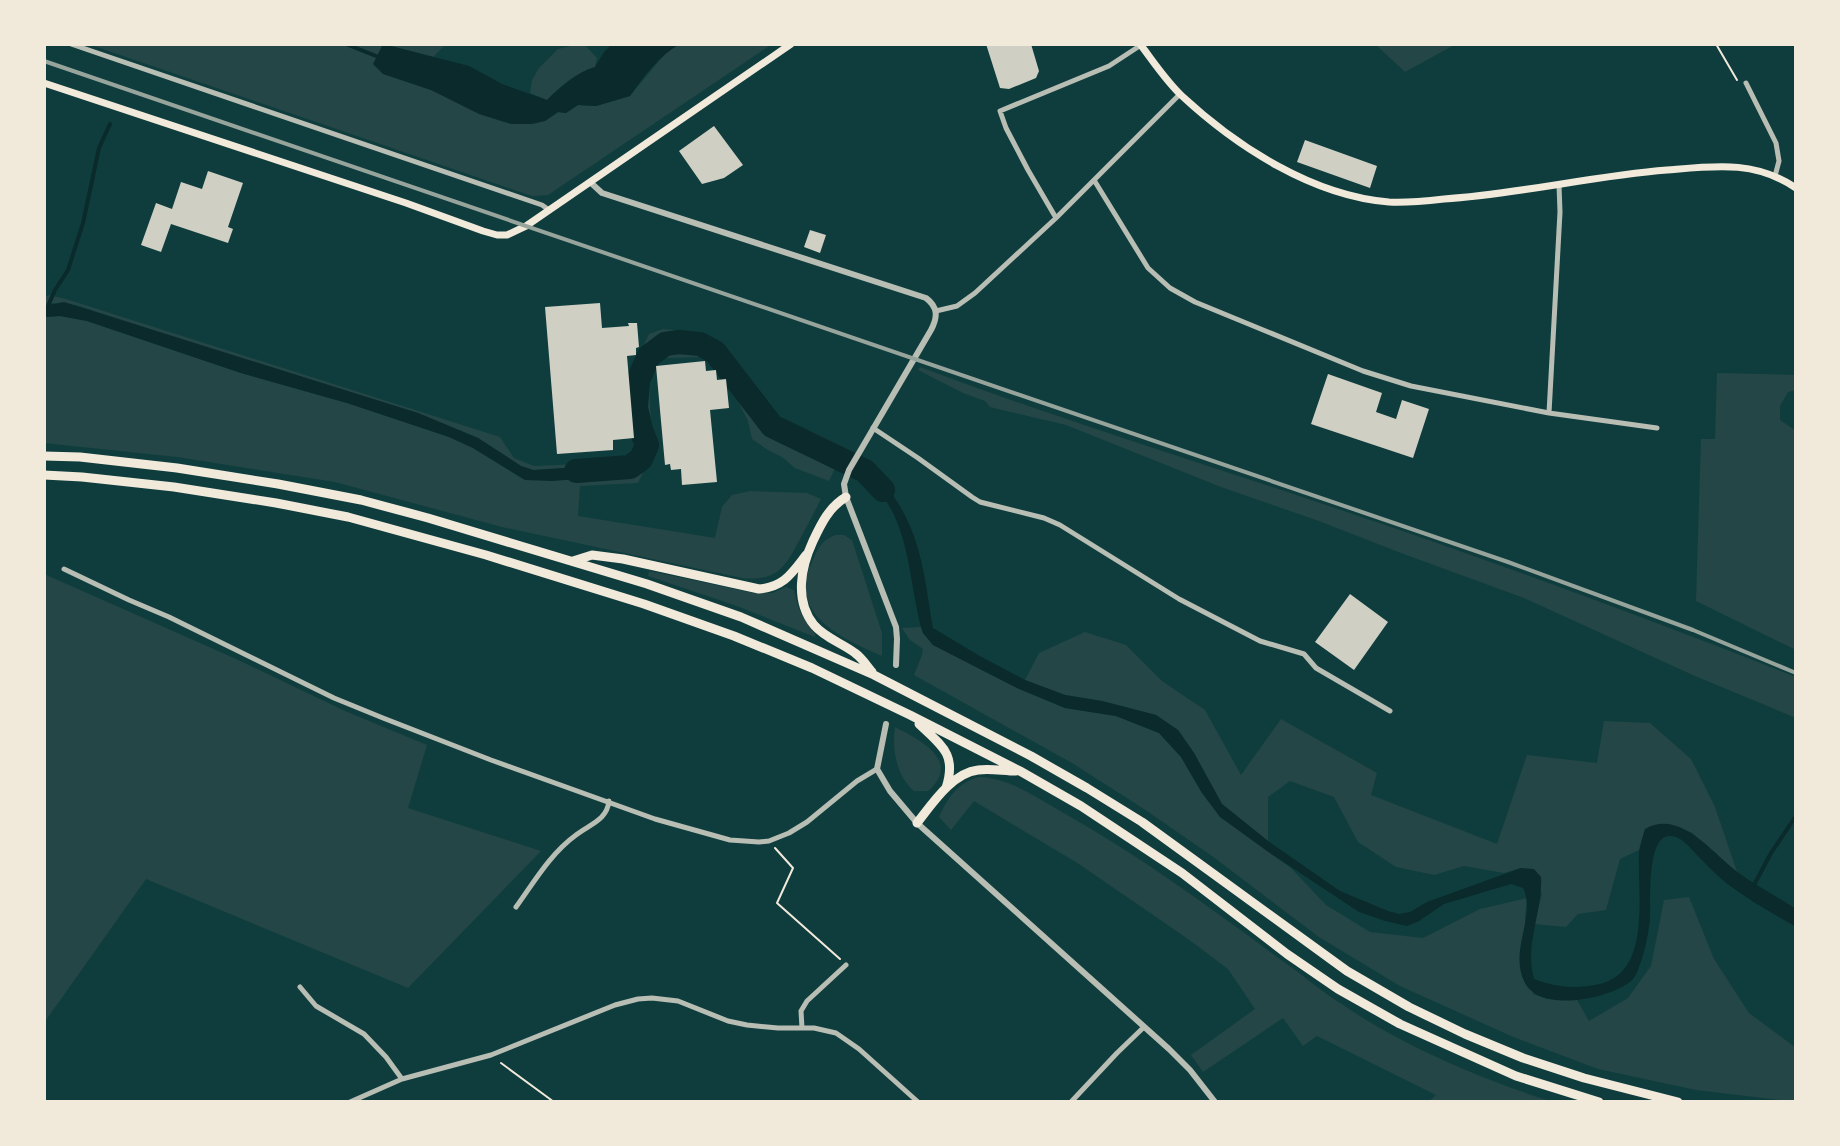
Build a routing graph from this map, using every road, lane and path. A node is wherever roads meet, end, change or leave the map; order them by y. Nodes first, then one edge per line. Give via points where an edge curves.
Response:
1 (71, 44) edge
2 (791, 44) edge
3 (1716, 44) edge
4 (1140, 45) edge
5 (44, 83) edge
6 (1746, 83) dead end
7 (1752, 93) junction
8 (1180, 94) junction
9 (1775, 176) junction
10 (1094, 180) junction
11 (590, 182) junction
12 (1559, 185) junction
13 (1796, 188) edge
14 (549, 210) junction
15 (1056, 218) junction
16 (936, 311) junction
17 (1549, 413) junction
18 (873, 428) junction
19 (1657, 428) dead end
20 (44, 456) edge
21 (44, 475) edge
22 (846, 497) junction
23 (806, 555) junction
24 (573, 561) junction
25 (64, 569) dead end
26 (896, 665) dead end
27 (874, 675) junction
28 (1390, 711) dead end
29 (910, 715) junction
30 (886, 724) dead end
31 (877, 769) junction
32 (1020, 771) junction
33 (946, 788) junction
34 (609, 801) junction
35 (917, 823) junction
36 (769, 841) junction
37 (516, 907) dead end
38 (846, 965) joint
39 (300, 987) dead end
40 (1144, 1027) junction
41 (802, 1028) junction
42 (491, 1055) junction
43 (402, 1079) junction
44 (350, 1102) edge
45 (554, 1102) edge
46 (918, 1102) edge
47 (1071, 1102) edge
48 (1215, 1102) edge
49 (1599, 1102) edge
50 (1678, 1102) edge

1 - 14 street
2 - 11 main road
3 - 7 path via 1743,90
4 - 8 main road
4 - 15 street via 1109,66 1000,111
5 - 14 main road via 497,235 519,230
6 - 7 street
7 - 9 street via 1776,143
8 - 10 street
8 - 12 main road via 1285,170 1362,198 1419,201
9 - 12 main road via 1732,166
9 - 13 main road
10 - 15 street
10 - 17 street via 1148,268 1195,302 1363,371 1411,386
11 - 14 main road
11 - 16 street via 602,193 926,298
12 - 17 street
15 - 16 street via 975,293 957,306
16 - 18 street via 931,330
17 - 19 street
18 - 22 street via 849,470
18 - 28 street via 980,502 1060,525 1179,599 1260,641 1304,654 1316,668
20 - 24 highway via 278,484 428,518
21 - 29 highway via 276,503 424,537 734,636
22 - 23 highway via 833,505
22 - 26 street via 896,627
23 - 24 highway via 782,583 759,589 623,559 592,555
23 - 27 highway via 801,594 806,611 814,625 857,654
24 - 27 highway via 741,617
25 - 34 street via 334,698
27 - 50 highway via 1031,756 1142,822 1347,971 1409,1007 1523,1058
29 - 32 highway
29 - 33 highway via 947,754 951,771
30 - 31 street
31 - 35 street
31 - 36 street via 799,828
32 - 33 highway via 977,770
32 - 49 highway via 1144,847 1350,996 1473,1058
33 - 35 highway
34 - 36 street via 730,840
34 - 37 street via 601,819 563,845
35 - 40 street
36 - 38 path via 793,868 777,903
38 - 41 street via 807,1001 801,1011
39 - 43 street via 316,1006 364,1034
40 - 47 street
40 - 48 street
41 - 42 street via 747,1025 678,1001 638,999
41 - 46 street via 823,1029 849,1040
42 - 43 street
42 - 45 path
43 - 44 street

